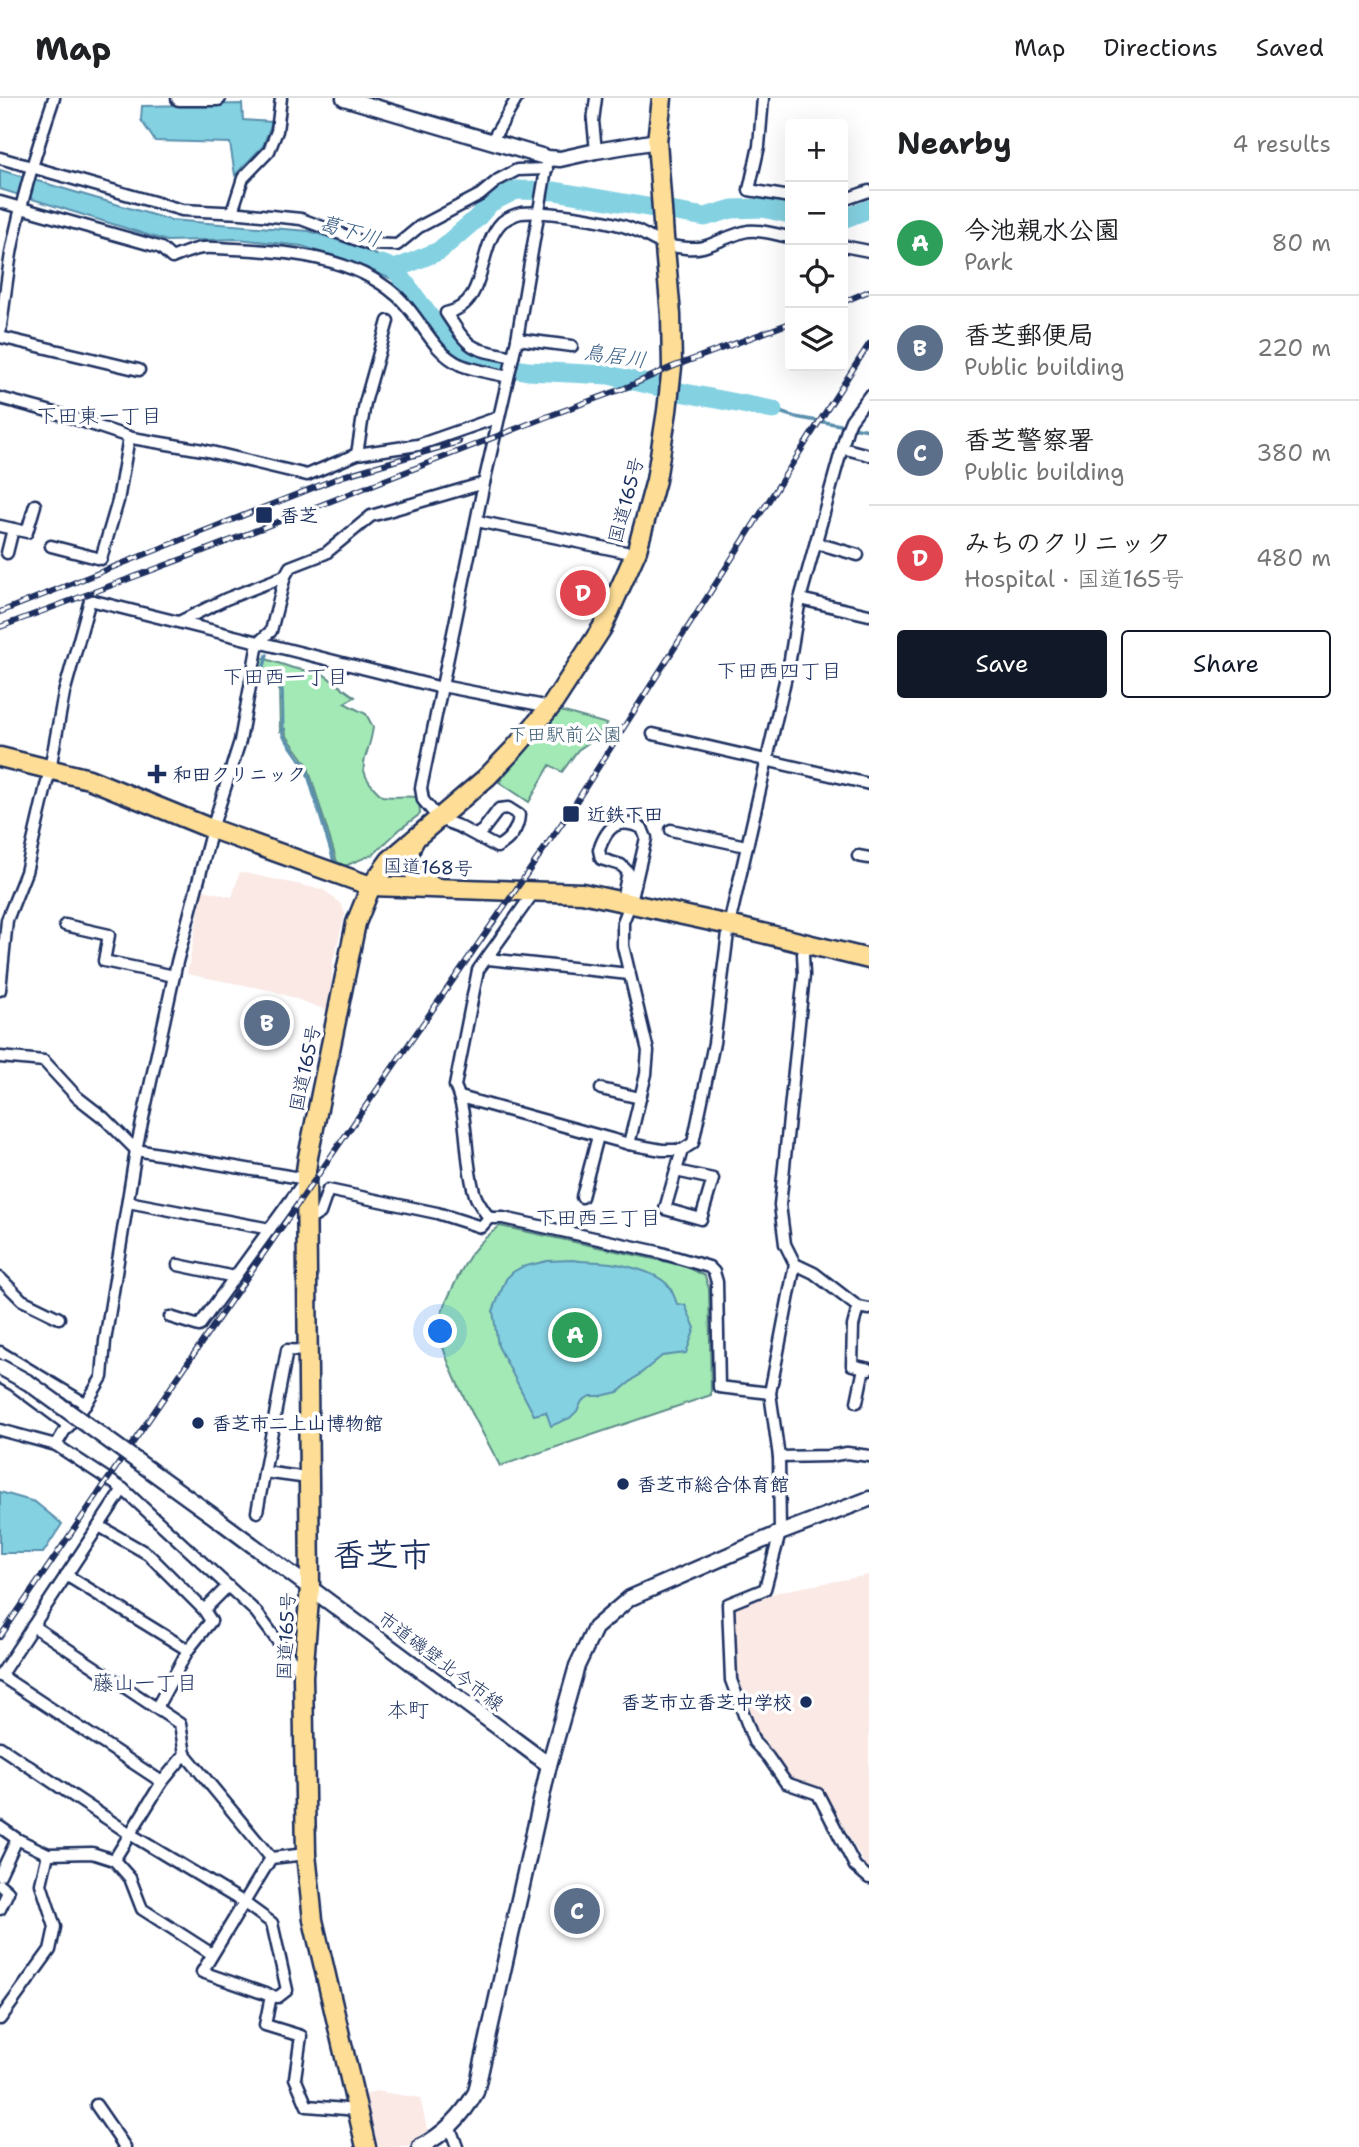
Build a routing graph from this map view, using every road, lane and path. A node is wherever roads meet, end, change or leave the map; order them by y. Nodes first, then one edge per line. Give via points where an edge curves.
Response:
1 (54, 98) edge
2 (179, 98) edge
3 (210, 98) edge
4 (218, 98) edge
5 (281, 98) edge
6 (344, 98) edge
7 (517, 98) edge
8 (596, 98) edge
9 (662, 98) edge
10 (763, 98) edge
11 (657, 141) junction
12 (491, 142) junction
13 (596, 151) junction
14 (0, 158) edge
15 (547, 164) junction
16 (32, 166) junction
17 (869, 191) edge
18 (785, 196) edge
19 (848, 198) edge
20 (0, 202) edge
21 (21, 208) junction
22 (232, 212) junction
23 (539, 212) junction
24 (785, 236) edge
25 (664, 241) junction
26 (848, 247) edge
27 (869, 251) edge
28 (387, 321) dead end
29 (0, 335) edge
30 (517, 338) junction
31 (572, 346) dead end
32 (513, 356) junction
33 (139, 370) dead end
34 (508, 377) junction
35 (0, 398) edge
36 (868, 399) edge
37 (499, 417) junction
38 (130, 437) junction
39 (842, 448) junction
40 (357, 454) junction
41 (869, 455) edge
42 (484, 483) junction
43 (35, 505) dead end
44 (477, 521) junction
45 (0, 526) edge
46 (13, 529) junction
47 (816, 542) junction
48 (51, 546) dead end
49 (7, 554) dead end
50 (635, 554) junction
51 (858, 555) dead end
52 (285, 576) junction
53 (800, 599) junction
54 (869, 613) edge
55 (179, 622) junction
56 (258, 643) junction
57 (442, 687) junction
58 (550, 707) junction
59 (653, 734) dead end
60 (0, 757) edge
61 (767, 760) junction
62 (50, 769) junction
63 (869, 784) edge
64 (439, 820) junction
65 (212, 828) junction
66 (671, 830) dead end
67 (476, 835) junction
68 (415, 839) junction
69 (746, 846) junction
70 (371, 886) junction
71 (434, 887) junction
72 (534, 892) junction
73 (627, 901) junction
74 (65, 925) dead end
75 (729, 925) junction
76 (807, 944) junction
77 (488, 959) junction
78 (869, 959) edge
79 (629, 974) junction
80 (174, 976) junction
81 (0, 990) edge
82 (0, 1057) edge
83 (601, 1089) dead end
84 (460, 1097) junction
85 (640, 1098) junction
86 (598, 1136) junction
87 (629, 1144) junction
88 (136, 1150) junction
89 (682, 1150) junction
90 (676, 1171) junction
91 (306, 1179) junction
92 (582, 1197) dead end
93 (128, 1202) junction
94 (489, 1219) junction
95 (307, 1221) junction
96 (270, 1229) junction
97 (795, 1264) junction
98 (178, 1265) dead end
99 (235, 1277) junction
100 (0, 1278) edge
101 (858, 1307) junction
102 (869, 1309) edge
103 (170, 1317) dead end
104 (59, 1318) dead end
105 (307, 1351) junction
106 (0, 1352) edge
107 (0, 1367) edge
108 (867, 1368) edge
109 (0, 1377) edge
110 (770, 1393) junction
111 (857, 1402) dead end
112 (86, 1404) junction
113 (69, 1426) junction
114 (0, 1430) edge
115 (57, 1444) junction
116 (869, 1456) edge
117 (779, 1457) junction
118 (264, 1472) junction
119 (308, 1478) junction
120 (123, 1489) junction
121 (869, 1499) edge
122 (257, 1512) dead end
123 (99, 1526) junction
124 (780, 1533) junction
125 (66, 1575) junction
126 (228, 1586) junction
127 (310, 1587) junction
128 (204, 1610) junction
129 (33, 1626) junction
130 (188, 1650) junction
131 (0, 1675) edge
132 (303, 1676) junction
133 (157, 1707) junction
134 (0, 1747) edge
135 (185, 1754) junction
136 (549, 1765) junction
137 (162, 1782) junction
138 (0, 1827) edge
139 (130, 1834) junction
140 (17, 1839) junction
141 (48, 1854) junction
142 (306, 1854) junction
143 (271, 1858) junction
144 (114, 1860) junction
145 (0, 1875) edge
146 (869, 1878) edge
147 (0, 1885) edge
148 (243, 1902) junction
149 (0, 1909) edge
150 (212, 1954) junction
151 (271, 1996) junction
152 (0, 2019) edge
153 (96, 2105) dead end
154 (358, 2110) junction
155 (450, 2128) junction
156 (125, 2147) edge
157 (366, 2147) edge
158 (420, 2147) edge
159 (457, 2147) edge

1 - 16 street
2 - 3 street
3 - 4 street
5 - 22 street via 269,151 243,178
6 - 12 street
7 - 12 street
8 - 13 street
9 - 11 highway, 国道165号
10 - 18 street via 749,190
11 - 13 street
11 - 25 highway, 国道165号
12 - 15 street
13 - 15 street
14 - 16 street
15 - 22 street via 517,170 498,180 397,244 368,244 301,219
15 - 23 street
16 - 21 street
16 - 22 street via 182,210
17 - 19 street
20 - 21 street
21 - 29 street
21 - 34 street via 152,245 172,258 202,248 245,250 290,253 354,270 397,295 447,356
23 - 25 street via 611,223
23 - 30 street
23 - 32 street via 518,213 503,222 488,244 470,300 446,313 476,349
24 - 25 street via 752,230 692,248
25 - 50 highway, 国道165号 via 671,383 656,480
26 - 27 street
28 - 40 street
29 - 33 street
30 - 31 street
30 - 32 street
32 - 34 street
34 - 37 street
35 - 38 street
36 - 39 street via 849,425
37 - 40 street via 418,445
37 - 42 street
38 - 40 street via 307,475
38 - 48 street via 101,559
39 - 41 street
39 - 47 street
42 - 44 street
42 - 52 street via 370,516 326,553 290,567
43 - 46 street via 27,533
44 - 50 street
44 - 57 street
45 - 46 street
46 - 49 street
47 - 51 street
47 - 53 street
50 - 58 highway, 国道165号 via 601,628
52 - 55 street
52 - 56 street via 271,631
53 - 54 street
53 - 61 street
55 - 56 street
55 - 62 street via 90,600 64,693
56 - 57 street
56 - 65 street via 240,741
57 - 58 street
57 - 64 street via 421,788 423,800
58 - 64 highway, 国道165号 via 505,758
59 - 61 street
60 - 62 highway, 国道168号
61 - 63 street
61 - 69 street
62 - 65 highway, 国道168号 via 89,779
62 - 81 street via 26,872 7,920
64 - 67 street
64 - 68 highway, 国道165号
65 - 70 highway, 国道168号
65 - 80 street
66 - 69 street
67 - 67 street via 499,809 508,808 519,815 508,841 497,847
68 - 70 highway, 国道165号 via 390,860
68 - 71 highway via 409,867
69 - 75 street
70 - 71 highway, 国道168号
70 - 91 highway, 国道165号 via 356,923
71 - 72 highway, 国道168号
72 - 73 highway, 国道168号 via 582,893
72 - 77 street
73 - 73 street via 628,872 601,859 599,850 612,827 624,822 642,828 646,838
73 - 75 highway, 国道168号
73 - 79 street via 623,946
74 - 80 street via 109,935 104,961
75 - 76 highway, 国道168号
75 - 89 street via 715,1043 693,1143
76 - 78 highway, 国道168号
76 - 97 street via 780,1205 785,1244
77 - 79 street
77 - 84 street via 478,970 455,1086
79 - 85 street via 648,1051
80 - 88 street
82 - 88 street via 44,1060
83 - 85 street
84 - 86 street
84 - 94 street via 475,1197
85 - 87 street
86 - 87 street
86 - 92 street
87 - 89 street
88 - 91 street
88 - 93 street
89 - 90 street
90 - 90 street via 713,1179 701,1219 666,1209
91 - 95 highway, 国道165号
91 - 96 street
93 - 96 street
93 - 112 street via 102,1377
94 - 95 street via 481,1227 328,1190 320,1213
94 - 110 street via 709,1266 717,1282 719,1387
95 - 105 highway, 国道165号
96 - 99 street
97 - 101 street
97 - 110 street
98 - 99 street
99 - 103 street via 199,1326
100 - 104 street via 22,1300
101 - 102 street
101 - 108 street via 852,1326 852,1365
105 - 118 street via 287,1350
105 - 119 highway, 国道165号
106 - 112 street
107 - 127 street, 市道磯壁北今市線, bridge via 29,1383
108 - 111 street
109 - 113 street
110 - 117 street
112 - 113 street
113 - 115 street
114 - 115 street
115 - 120 street
116 - 117 street
117 - 124 street
118 - 119 street
118 - 122 street
119 - 127 highway, 国道165号
120 - 123 street
120 - 126 street
121 - 124 street
123 - 125 street
123 - 128 street via 148,1554
124 - 136 street via 630,1598 595,1629 577,1666
124 - 146 street via 765,1589 728,1604 731,1680 754,1742 786,1783 818,1794 855,1866
125 - 129 street
125 - 130 street
126 - 128 street
126 - 132 street via 256,1612
127 - 132 highway, 国道165号
127 - 136 street, 市道磯壁北今市線
128 - 130 street via 211,1621
129 - 131 street
129 - 133 street
130 - 133 street
131 - 137 street
132 - 142 highway, 国道165号
133 - 135 street via 180,1724
134 - 139 street
135 - 137 street
135 - 143 street
136 - 155 street via 476,2092
137 - 139 street
138 - 140 street
139 - 144 street
139 - 148 street
140 - 141 street
140 - 145 street
141 - 144 street via 92,1853
141 - 152 street via 41,1884 55,1927 50,1950
142 - 143 street
142 - 154 highway, 国道165号 via 313,1920
143 - 148 street
144 - 150 street via 130,1878 142,1909
147 - 149 street via 8,1892
148 - 150 street
148 - 151 street via 272,1923 287,1990
150 - 151 street via 202,1972
151 - 154 street via 265,2025 301,2036 295,2078 307,2106
153 - 156 street
154 - 157 highway, 国道165号
155 - 158 street
155 - 159 street

